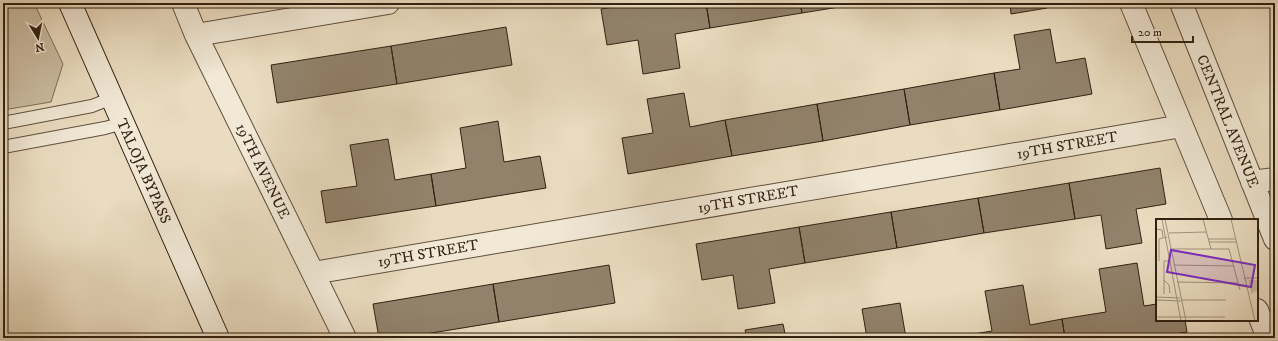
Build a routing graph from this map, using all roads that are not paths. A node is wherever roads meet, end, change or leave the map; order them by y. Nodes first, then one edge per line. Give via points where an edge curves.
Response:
1 (70, 3) edge
2 (183, 3) edge
3 (388, 3) edge
4 (1132, 3) edge
5 (1181, 3) edge
6 (196, 35) junction
7 (112, 98) junction
8 (3, 123) edge
9 (123, 123) junction
10 (1182, 126) junction
11 (3, 147) edge
12 (1275, 178) edge
13 (1252, 182) junction
14 (1221, 219) edge
15 (1275, 239) edge
16 (313, 273) junction
17 (1258, 313) edge
18 (218, 338) edge
19 (344, 338) edge
20 (1268, 338) edge

1 - 7 street, TALOJA BYPASS
2 - 6 street, 19TH AVENUE
3 - 6 street
4 - 10 street
5 - 13 street, CENTRAL AVENUE
6 - 16 street, 19TH AVENUE
7 - 8 lane via 92,106
7 - 9 street, TALOJA BYPASS
9 - 11 lane
9 - 18 street, TALOJA BYPASS
10 - 14 street
10 - 16 street, 19TH STREET
12 - 13 street
13 - 15 street, CENTRAL AVENUE
16 - 19 street, 19TH AVENUE
17 - 20 street

